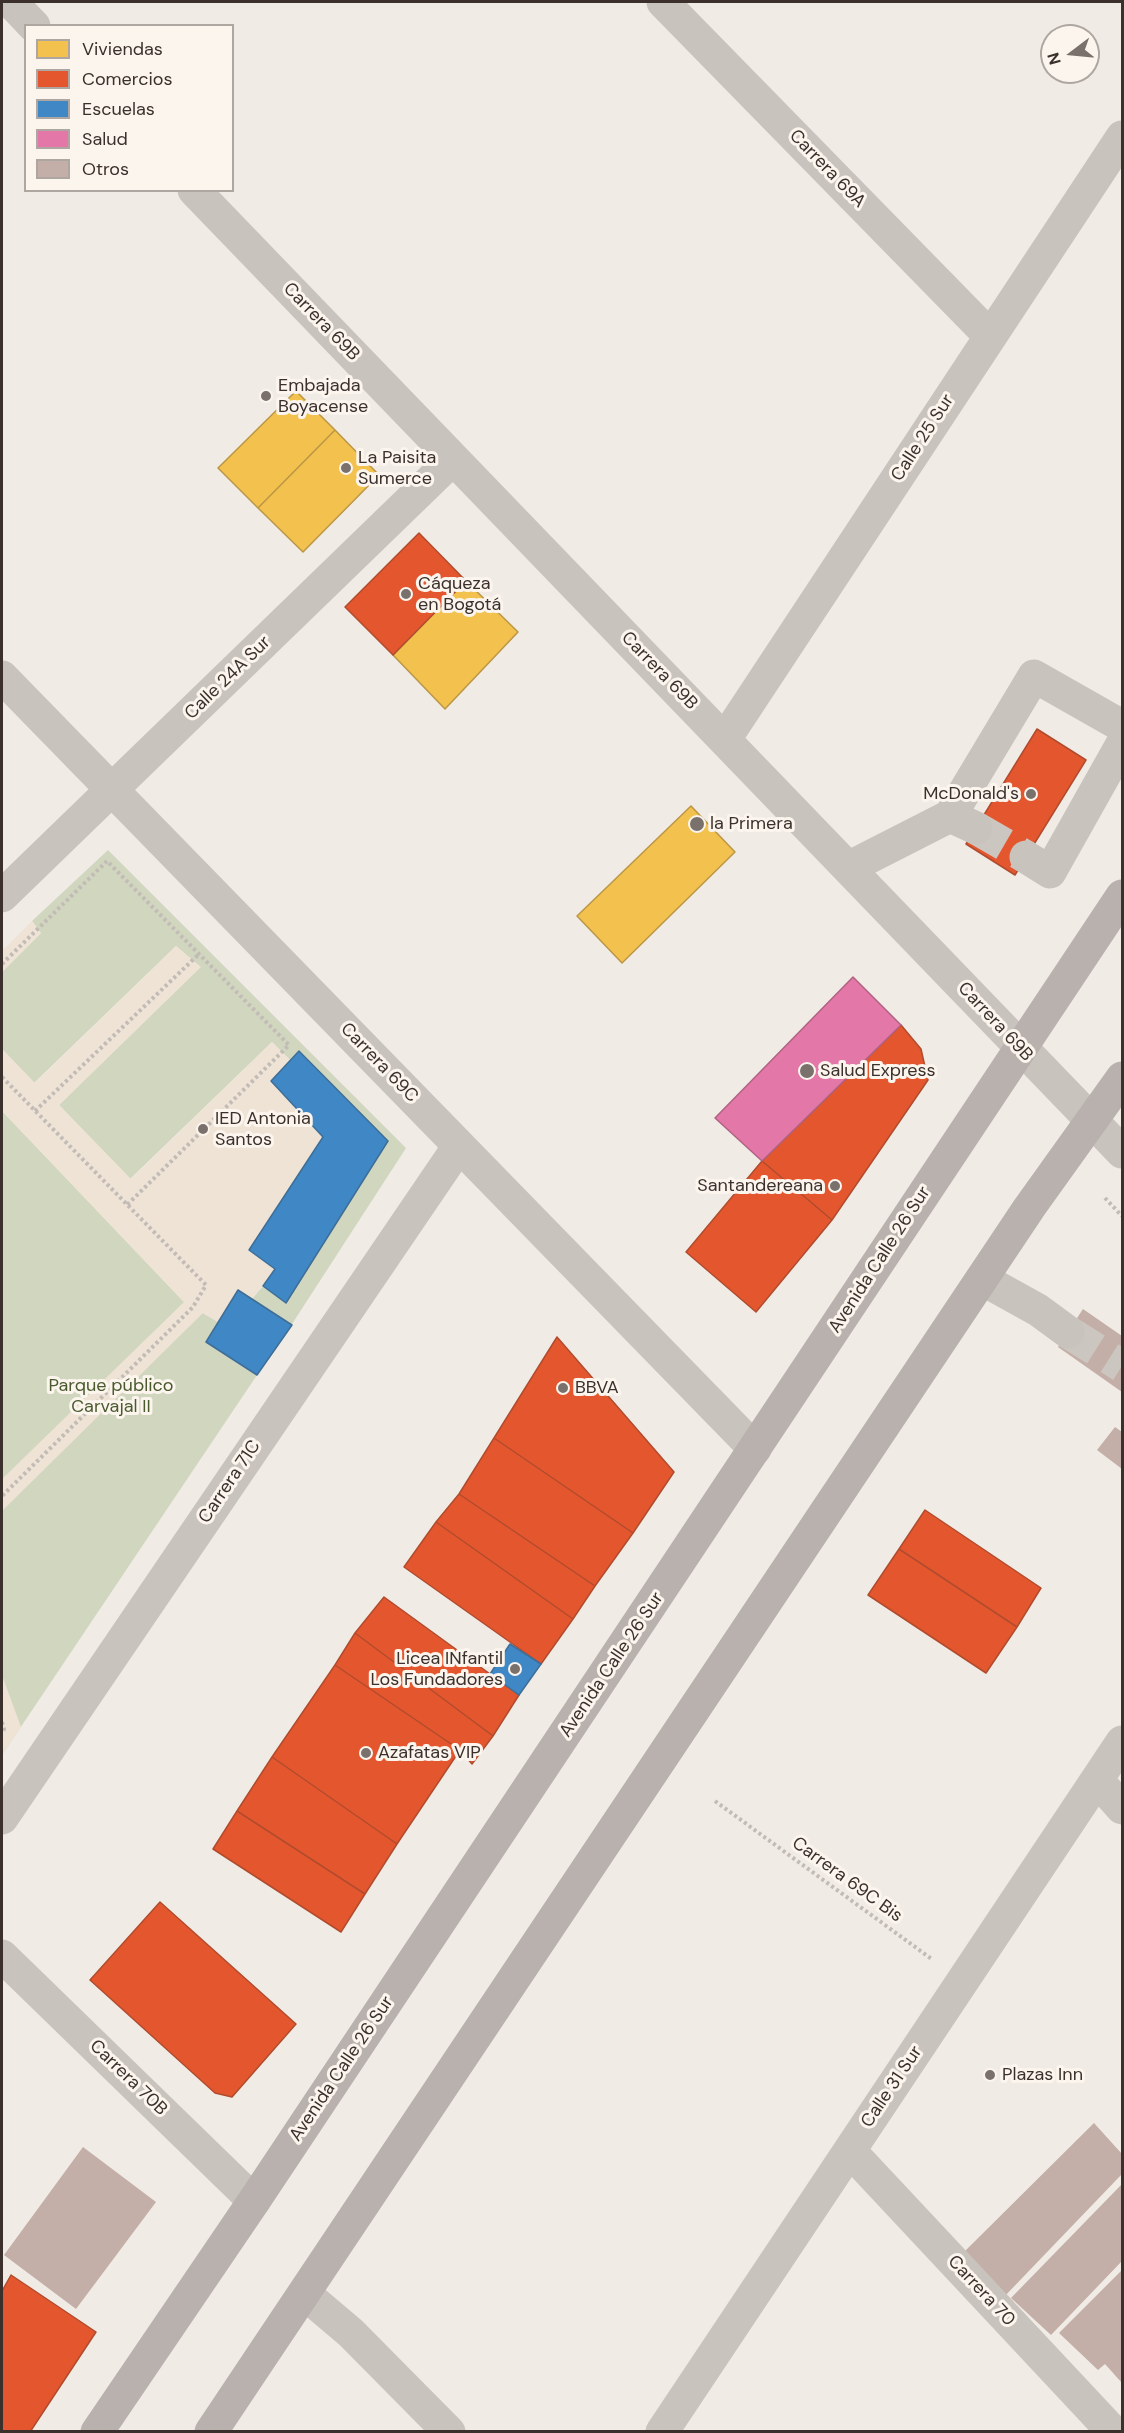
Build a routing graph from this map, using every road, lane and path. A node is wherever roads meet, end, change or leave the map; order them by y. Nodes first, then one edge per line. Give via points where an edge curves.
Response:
1 (11, 2) edge
2 (663, 2) edge
3 (32, 24) edge
4 (1122, 137) edge
5 (196, 192) edge
6 (990, 336) junction
7 (453, 459) junction
8 (2, 677) edge
9 (1122, 726) edge
10 (725, 739) junction
11 (1122, 744) edge
12 (112, 790) junction
13 (1026, 857) tunnel mouth
14 (848, 868) junction
15 (2, 896) edge
16 (1122, 896) edge
17 (199, 954) junction
18 (2, 964) edge
19 (1020, 1048) junction
20 (2, 1077) edge
21 (1122, 1078) edge
22 (35, 1111) junction
23 (1092, 1123) junction
24 (459, 1146) junction
25 (1122, 1152) edge
26 (1105, 1198) dead end
27 (127, 1205) junction
28 (1122, 1216) edge
29 (982, 1279) junction
30 (1068, 1332) tunnel mouth
31 (755, 1449) junction
32 (2, 1496) edge
33 (2, 1722) edge
34 (2, 1733) edge
35 (1122, 1742) edge
36 (1097, 1780) junction
37 (715, 1800) dead end
38 (1122, 1808) edge
39 (2, 1818) edge
40 (2, 1956) edge
41 (963, 1981) junction
42 (850, 2151) junction
43 (254, 2201) junction
44 (305, 2294) junction
45 (97, 2432) edge
46 (211, 2432) edge
47 (449, 2432) edge
48 (662, 2432) edge
49 (1113, 2432) edge

1 - 3 street
2 - 6 street, Carrera 69A
4 - 6 street, Calle 25 Sur
5 - 7 street, Carrera 69B
6 - 10 street, Calle 25 Sur
7 - 10 street, Carrera 69B
7 - 12 street, Calle 24A Sur
8 - 12 street, Carrera 69C
9 - 14 street via 1034,676 963,822
10 - 14 street, Carrera 69B
11 - 13 street via 1050,872
12 - 15 street, Calle 24A Sur
12 - 24 street, Carrera 69C
14 - 19 street, Carrera 69B
16 - 19 main road, Avenida Calle 26 Sur
17 - 18 path via 107,861
17 - 22 path
17 - 27 path via 290,1045
19 - 23 street, Carrera 69B
19 - 31 main road, Avenida Calle 26 Sur
20 - 22 path
21 - 23 main road
22 - 27 path
23 - 25 street, Carrera 69B
23 - 29 main road
24 - 31 street, Carrera 69C
24 - 39 street, Carrera 71C
26 - 28 path
27 - 32 path via 206,1285 194,1307
29 - 30 street
29 - 44 main road
31 - 43 main road, Avenida Calle 26 Sur
33 - 34 path
35 - 36 street, Calle 31 Sur
36 - 38 street
36 - 41 street, Calle 31 Sur
37 - 41 path, Carrera 69C Bis
40 - 43 street, Carrera 70B
41 - 42 street, Calle 31 Sur
42 - 48 street, Calle 31 Sur
42 - 49 street, Carrera 70
43 - 45 main road, Avenida Calle 26 Sur
44 - 46 main road
44 - 47 street via 351,2333

